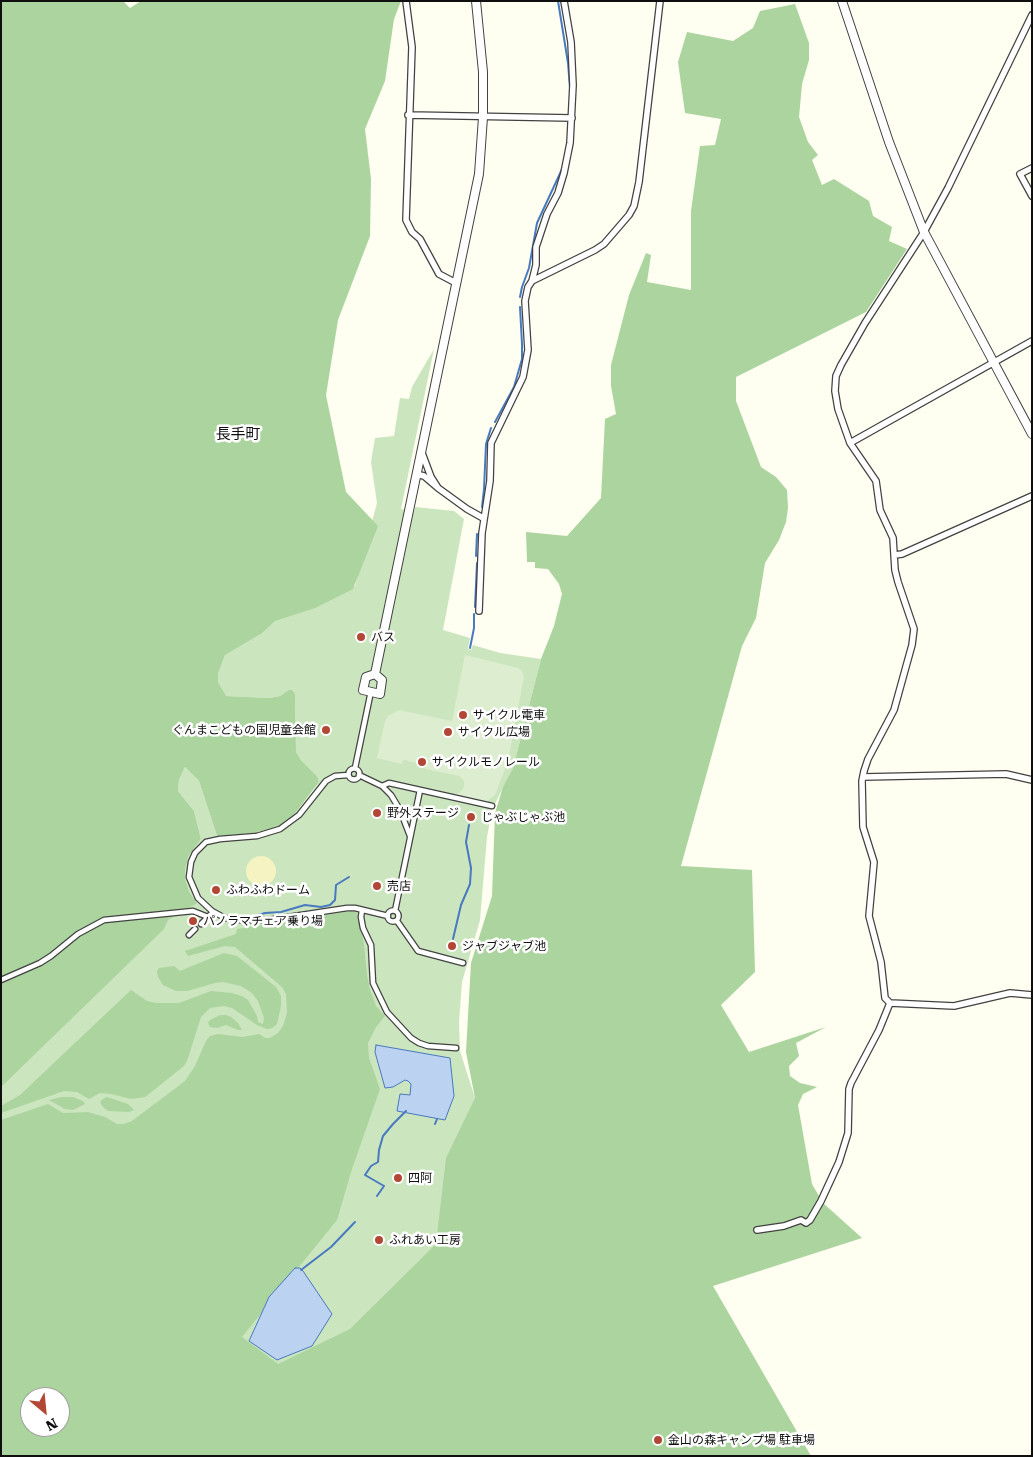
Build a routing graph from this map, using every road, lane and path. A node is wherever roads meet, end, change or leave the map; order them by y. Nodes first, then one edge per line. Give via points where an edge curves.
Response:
1 (406, 1) edge
2 (476, 1) edge
3 (564, 1) edge
4 (660, 1) edge
5 (842, 1) edge
6 (1032, 15) edge
7 (408, 115) junction
8 (483, 117) junction
9 (572, 118) junction
10 (1032, 168) edge
11 (1032, 196) edge
12 (924, 232) junction
13 (532, 281) junction
14 (456, 283) junction
15 (1032, 341) edge
16 (993, 363) junction
17 (1032, 434) edge
18 (850, 443) junction
19 (421, 451) junction
20 (416, 474) junction
21 (438, 488) junction
22 (1032, 496) edge
23 (483, 518) junction
24 (894, 555) junction
25 (480, 611) dead end
26 (375, 674) dead end
27 (370, 696) dead end
28 (355, 768) junction
29 (348, 774) junction
30 (359, 775) junction
31 (863, 777) junction
32 (1032, 780) edge
33 (382, 786) junction
34 (420, 790) junction
35 (492, 806) dead end
36 (410, 836) junction
37 (362, 910) junction
38 (395, 911) junction
39 (213, 912) junction
40 (388, 916) junction
41 (208, 917) junction
42 (397, 921) junction
43 (201, 924) dead end
44 (195, 929) dead end
45 (189, 935) dead end
46 (463, 963) dead end
47 (1, 980) edge
48 (1032, 995) edge
49 (890, 1003) junction
50 (456, 1048) dead end
51 (757, 1230) dead end

1 - 7 street via 412,47
2 - 8 street via 483,72
3 - 9 street via 571,51
4 - 13 street via 634,206 604,244
5 - 12 street via 889,142
6 - 12 street
7 - 8 street
7 - 14 street via 406,220 440,274
8 - 9 street
8 - 14 street via 479,174
9 - 13 street via 564,173 536,247
10 - 11 street via 1020,174
12 - 16 street
12 - 18 street via 849,349 836,376 835,398
13 - 23 street via 525,301 527,360 521,383 493,438 489,495
14 - 19 street
15 - 16 street
16 - 17 street
16 - 18 street
18 - 24 street via 876,481 880,510 893,538
19 - 20 street
19 - 21 street via 430,477
20 - 21 street via 424,476
20 - 26 street
21 - 23 street
22 - 24 street
23 - 25 street
24 - 31 street via 898,582 913,624 912,645 894,710 868,759
27 - 28 street
28 - 29 street
28 - 30 street
29 - 30 street via 352,779
29 - 39 street via 326,781 299,815 280,829 257,836 212,840 200,846 188,876 198,898
30 - 33 street
31 - 32 street via 1006,774
31 - 49 street via 863,827 874,862 869,916 885,998
33 - 34 street via 389,783
33 - 36 street via 400,810
34 - 35 street
34 - 36 street
36 - 38 street
37 - 39 street via 347,908 254,921 225,918
37 - 40 street
37 - 50 street via 363,928 371,945 373,984 387,1012 414,1040 428,1046
38 - 40 street
38 - 42 street via 399,916
39 - 41 street
40 - 42 street via 392,922
41 - 43 street
41 - 47 street via 193,911 104,920 78,934 40,963
42 - 46 street via 418,951
44 - 45 street
48 - 49 street via 1010,992 954,1006
49 - 51 street via 851,1083 848,1133 839,1162 810,1220

